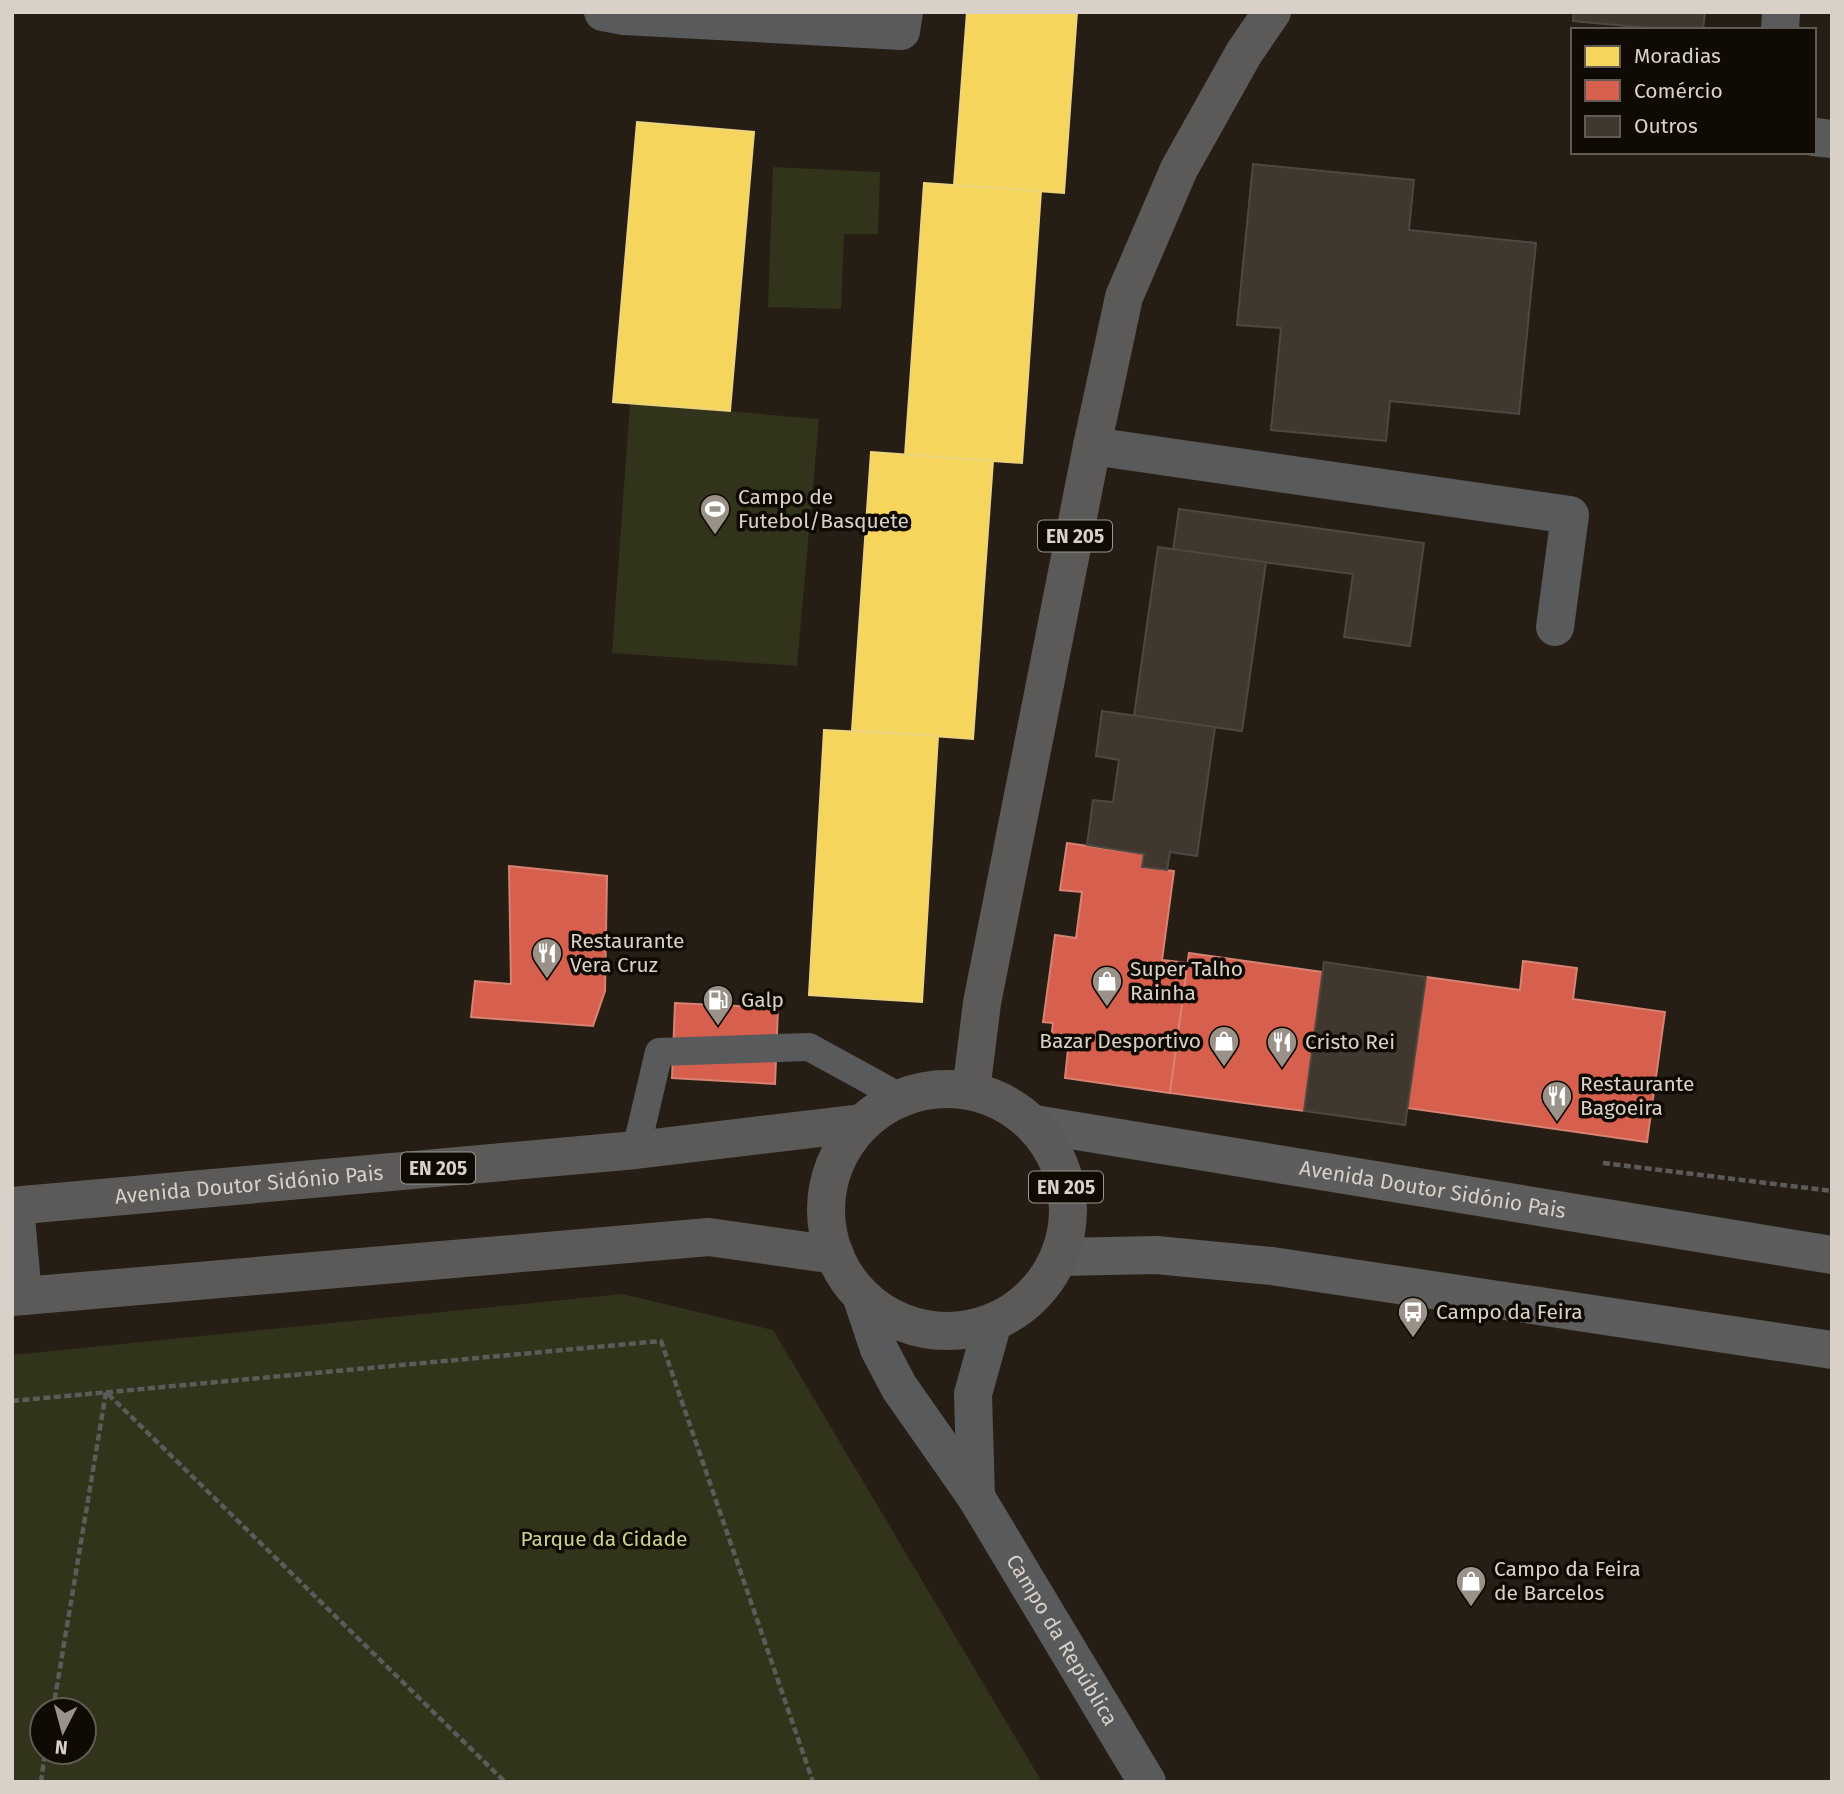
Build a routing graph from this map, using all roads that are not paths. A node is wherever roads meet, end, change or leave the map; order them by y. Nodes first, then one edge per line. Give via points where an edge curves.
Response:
1 (603, 12) edge
2 (904, 12) edge
3 (1272, 12) edge
4 (1092, 446) junction
5 (1555, 627) dead end
6 (971, 1091) junction
7 (902, 1098) junction
8 (862, 1123) junction
9 (1034, 1124) junction
10 (636, 1150) junction
11 (13, 1202) edge
12 (835, 1255) junction
13 (1832, 1255) edge
14 (1059, 1257) junction
15 (861, 1295) junction
16 (17, 1297) edge
17 (993, 1322) junction
18 (1832, 1350) edge
19 (976, 1497) junction
20 (1147, 1782) edge

1 - 2 street via 901,32
3 - 4 main road, EN 205 via 1179,169 1124,297
4 - 5 street via 1570,515
4 - 6 main road, EN 205 via 982,1003
6 - 7 main road, EN 205 via 936,1090
6 - 9 main road, EN 205 via 1005,1104
7 - 8 main road, EN 205
7 - 10 lane via 809,1047 659,1052
8 - 10 main road, Avenida Doutor Sidónio Pais / EN 205
8 - 12 main road, EN 205 via 840,1152 828,1185 827,1221
9 - 13 main road, Avenida Doutor Sidónio Pais
9 - 14 main road, EN 205 via 1055,1153 1066,1187 1068,1223
10 - 11 main road, Avenida Doutor Sidónio Pais / EN 205
11 - 16 street
12 - 15 main road, EN 205
12 - 16 main road via 709,1237
14 - 17 main road, EN 205 via 1044,1284 1021,1307
14 - 18 main road via 1156,1255 1272,1266
15 - 17 main road, EN 205 via 889,1316 923,1328 959,1330
15 - 19 street, Campo da República via 879,1349 899,1387
17 - 19 street, Campo da República via 973,1394
19 - 20 street, Campo da República

